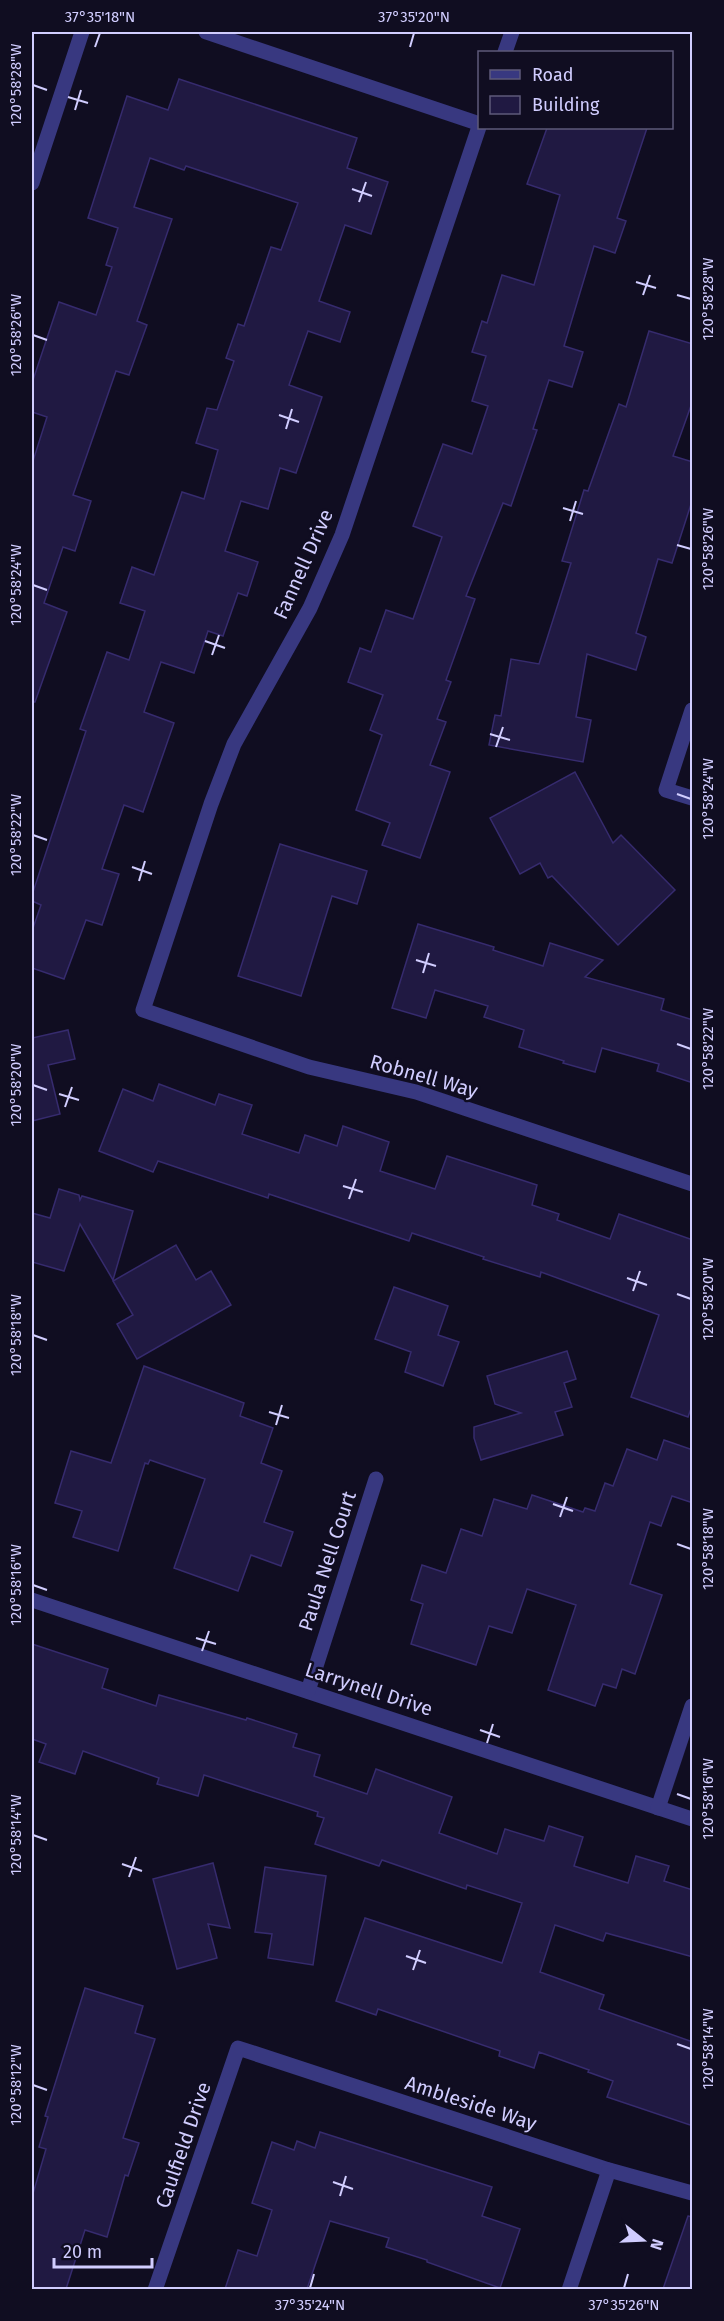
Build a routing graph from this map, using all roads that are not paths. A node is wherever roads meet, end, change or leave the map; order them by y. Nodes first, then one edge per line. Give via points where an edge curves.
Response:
1 (82, 32) edge
2 (206, 32) edge
3 (512, 32) edge
4 (505, 51) edge
5 (478, 123) edge
6 (478, 129) edge
7 (32, 183) edge
8 (693, 710) edge
9 (693, 798) edge
10 (142, 1010) joint
11 (693, 1184) edge
12 (376, 1479) dead end
13 (32, 1600) edge
14 (308, 1691) junction
15 (693, 1706) edge
16 (658, 1808) junction
17 (693, 1819) edge
18 (238, 2048) joint
19 (609, 2170) junction
20 (693, 2193) edge
21 (155, 2289) edge
22 (569, 2289) edge

1 - 7 street
2 - 5 street
3 - 4 street
6 - 10 street, Fannell Drive via 342,535 310,608 234,744
8 - 9 street via 666,790
10 - 11 street, Robnell Way via 309,1067 416,1092
12 - 14 street, Paula Nell Court
13 - 14 street, Larrynell Drive
14 - 16 street, Larrynell Drive
15 - 16 street
16 - 17 street, Larrynell Drive
18 - 19 street, Ambleside Way
18 - 21 street, Caulfield Drive
19 - 20 street, Ambleside Way
19 - 22 street

